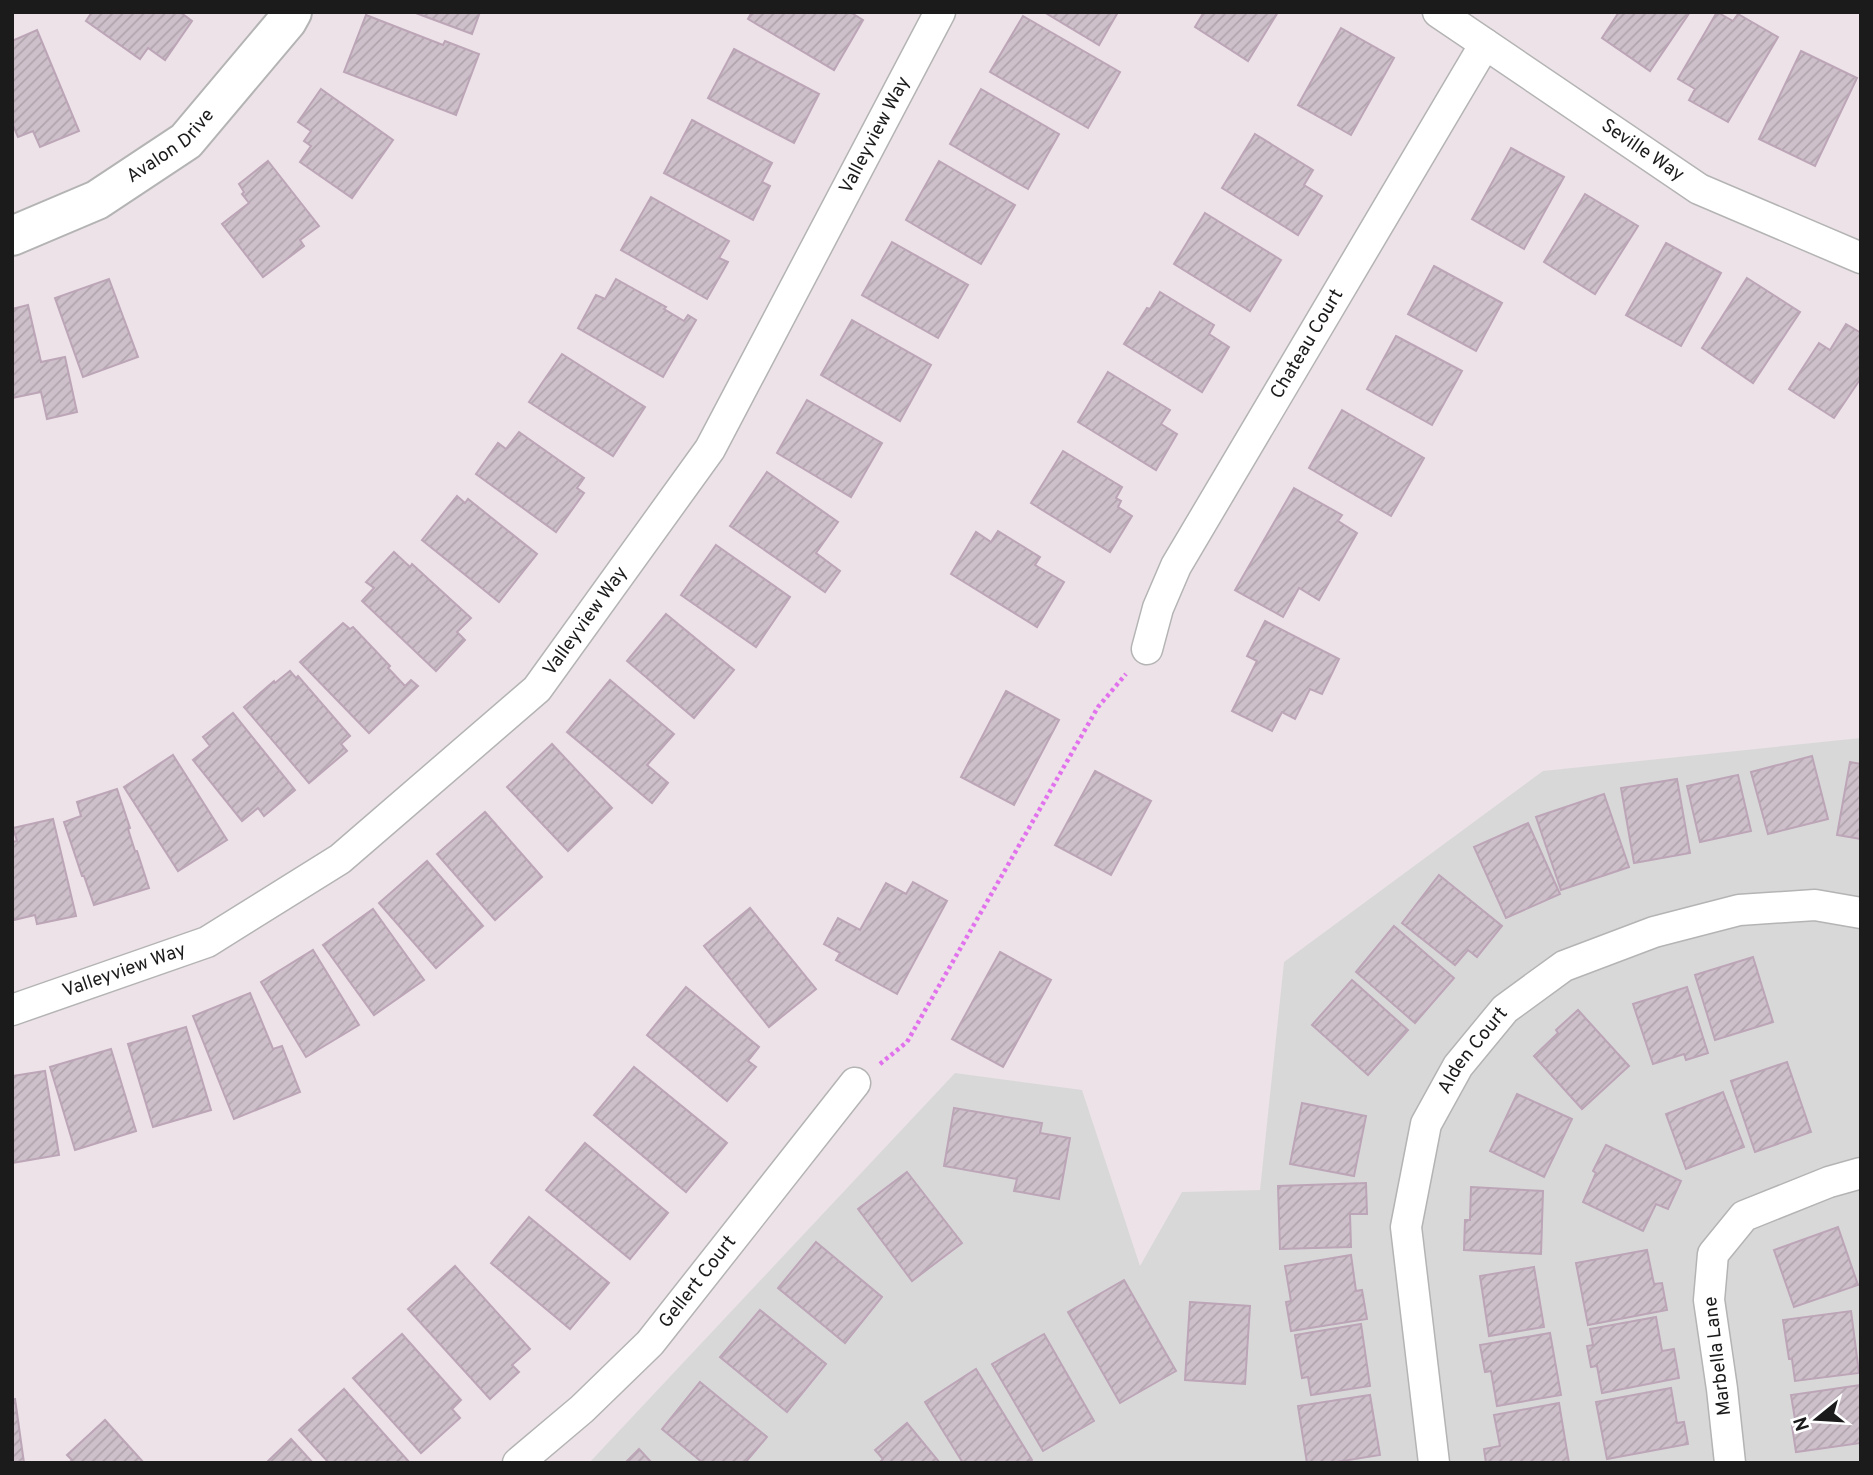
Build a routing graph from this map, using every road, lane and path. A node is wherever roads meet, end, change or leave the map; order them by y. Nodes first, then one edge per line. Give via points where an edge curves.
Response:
1 (292, 12) edge
2 (940, 12) edge
3 (1438, 12) edge
4 (1485, 44) junction
5 (12, 236) edge
6 (1861, 258) edge
7 (1147, 649) joint
8 (1861, 913) edge
9 (12, 1010) edge
10 (855, 1083) joint
11 (1861, 1173) edge
12 (517, 1463) edge
13 (1434, 1463) edge
14 (1730, 1463) edge

1 - 5 street, Avalon Drive via 186,141 97,200
2 - 9 street, Valleyview Way via 710,449 537,689 340,859 218,935
3 - 4 street, Seville Way
4 - 6 street, Seville Way via 1699,188
4 - 7 street, Chateau Court via 1176,566
7 - 10 path via 1098,707 907,1042
8 - 13 street, Alden Court via 1815,905 1739,911 1654,932 1564,966 1505,1009 1458,1066 1426,1125 1406,1227
10 - 12 street, Gellert Court via 650,1343
11 - 14 street, Marbella Lane via 1744,1216 1713,1254 1709,1300

